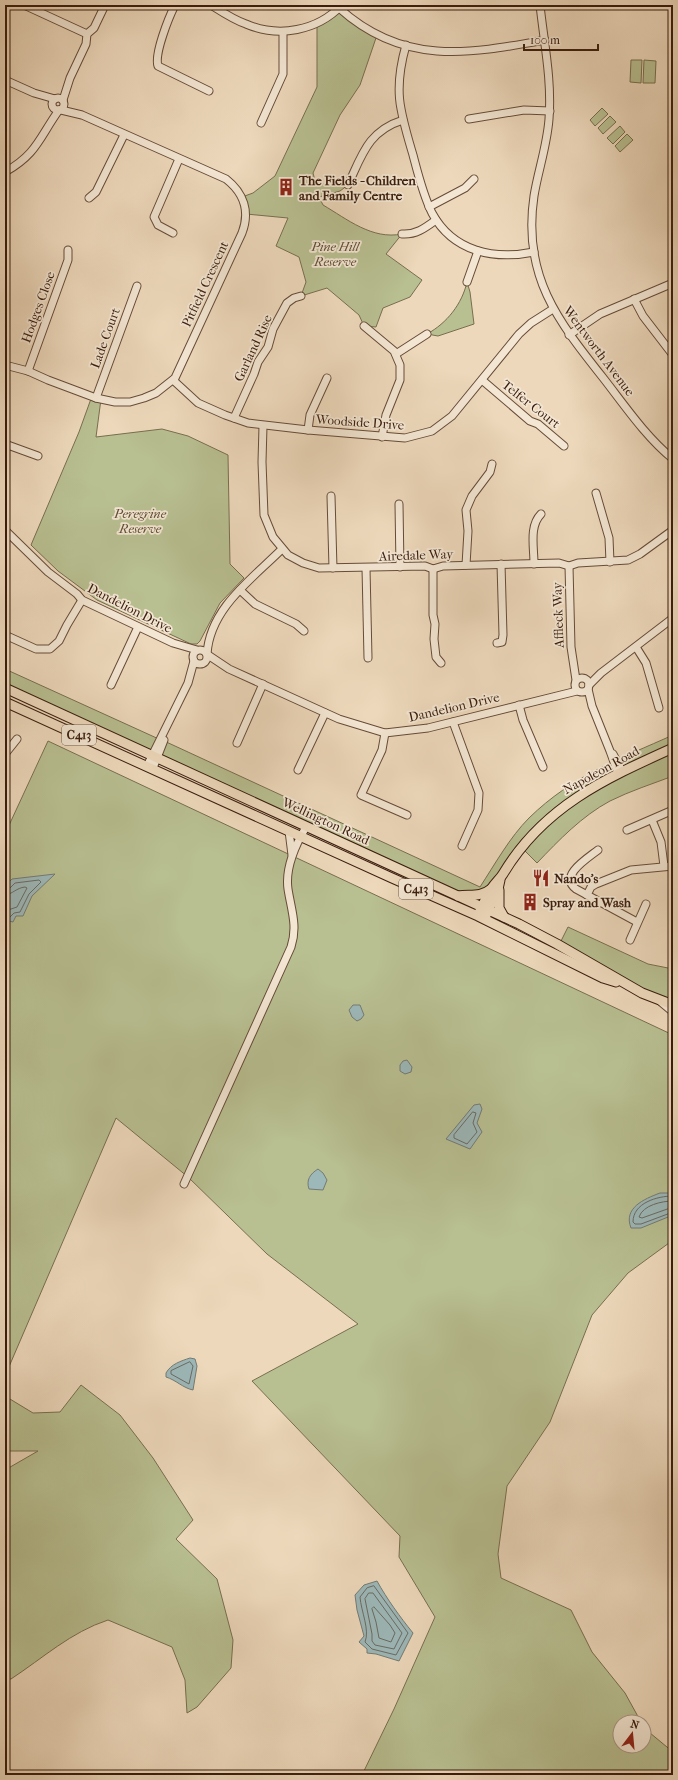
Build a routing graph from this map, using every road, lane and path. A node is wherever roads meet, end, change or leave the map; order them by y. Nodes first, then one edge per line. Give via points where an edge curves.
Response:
1 (24, 5) edge
2 (105, 5) edge
3 (174, 5) edge
4 (211, 5) edge
5 (540, 5) edge
6 (341, 6) edge
7 (283, 32) junction
8 (87, 34) junction
9 (545, 40) junction
10 (406, 45) junction
11 (158, 66) junction
12 (150, 70) dead end
13 (5, 80) edge
14 (210, 90) dead end
15 (58, 104) junction
16 (550, 110) junction
17 (469, 119) dead end
18 (403, 120) junction
19 (261, 123) dead end
20 (124, 135) junction
21 (179, 159) junction
22 (5, 172) edge
23 (474, 179) dead end
24 (348, 185) dead end
25 (89, 198) dead end
26 (429, 207) junction
27 (436, 220) junction
28 (173, 233) dead end
29 (402, 234) dead end
30 (68, 250) dead end
31 (478, 251) junction
32 (534, 252) junction
33 (467, 282) dead end
34 (673, 283) edge
35 (137, 286) dead end
36 (301, 296) dead end
37 (634, 299) junction
38 (553, 309) junction
39 (364, 326) dead end
40 (427, 334) dead end
41 (569, 335) junction
42 (396, 354) junction
43 (673, 355) edge
44 (5, 365) edge
45 (28, 371) junction
46 (327, 378) dead end
47 (174, 380) junction
48 (482, 380) junction
49 (96, 398) junction
50 (234, 418) junction
51 (263, 426) junction
52 (308, 430) junction
53 (382, 438) junction
54 (5, 444) edge
55 (564, 446) dead end
56 (38, 456) dead end
57 (673, 459) edge
58 (492, 464) dead end
59 (596, 494) dead end
60 (330, 496) dead end
61 (398, 504) dead end
62 (536, 516) dead end
63 (5, 530) edge
64 (673, 530) edge
65 (282, 549) junction
66 (610, 562) junction
67 (501, 564) junction
68 (534, 564) junction
69 (466, 565) junction
70 (569, 566) junction
71 (400, 567) junction
72 (333, 568) junction
73 (366, 568) junction
74 (433, 569) junction
75 (240, 590) junction
76 (82, 600) junction
77 (673, 618) edge
78 (138, 627) junction
79 (304, 631) dead end
80 (211, 633) junction
81 (5, 635) edge
82 (173, 643) junction
83 (502, 644) dead end
84 (636, 647) junction
85 (198, 650) junction
86 (368, 658) dead end
87 (194, 659) junction
88 (205, 659) junction
89 (435, 661) dead end
90 (188, 683) junction
91 (264, 684) junction
92 (111, 685) dead end
93 (582, 685) junction
94 (5, 688) edge
95 (5, 702) edge
96 (519, 705) junction
97 (659, 708) dead end
98 (325, 713) junction
99 (453, 722) junction
100 (386, 733) junction
101 (17, 739) dead end
102 (237, 743) dead end
103 (673, 748) edge
104 (5, 754) edge
105 (155, 757) junction
106 (150, 767) junction
107 (544, 767) dead end
108 (298, 770) dead end
109 (620, 772) junction
110 (673, 810) edge
111 (407, 815) dead end
112 (652, 820) junction
113 (306, 827) junction
114 (627, 830) dead end
115 (290, 831) junction
116 (302, 837) junction
117 (462, 846) dead end
118 (592, 852) dead end
119 (292, 855) junction
120 (290, 866) junction
121 (664, 866) junction
122 (673, 866) edge
123 (495, 889) junction
124 (587, 895) junction
125 (458, 896) junction
126 (646, 904) dead end
127 (483, 913) junction
128 (504, 917) junction
129 (638, 922) junction
130 (630, 940) dead end
131 (631, 987) junction
132 (659, 1001) junction
133 (673, 1005) edge
134 (673, 1012) edge
135 (184, 1184) dead end

1 - 8 street
2 - 8 street via 94,28
3 - 11 street via 164,31
4 - 7 street via 245,24
5 - 9 street, Wentworth Avenue
6 - 7 street via 317,23
6 - 10 street via 357,23 370,31
7 - 19 street via 283,74
8 - 15 street via 86,44
9 - 10 street via 491,50 457,53
9 - 16 street, Wentworth Avenue
10 - 18 street via 399,69 398,86
11 - 12 street
11 - 14 street
13 - 15 street, Pitfield Crescent
15 - 20 street, Pitfield Crescent
15 - 22 street via 32,152
16 - 17 street via 524,110
16 - 32 street, Wentworth Avenue via 533,208
18 - 24 street via 386,126 373,137
18 - 26 street
20 - 21 street, Pitfield Crescent
20 - 25 street via 96,192
21 - 28 street via 154,216 158,225
21 - 47 street, Pitfield Crescent via 226,179 243,200 246,214 242,233
23 - 26 street via 465,188
26 - 27 street
27 - 29 street via 409,235
27 - 31 street via 453,237
30 - 45 street, Hodges Close via 68,260
31 - 32 street via 501,256 518,256
31 - 33 street
32 - 38 street, Wentworth Avenue via 542,285
34 - 37 street
35 - 49 street, Lade Court
36 - 50 street, Garland Rise via 287,303
37 - 41 street via 594,317
37 - 43 street via 643,316
38 - 41 street, Wentworth Avenue
38 - 48 street, Woodside Drive via 522,331
39 - 42 street
40 - 42 street
41 - 57 street, Wentworth Avenue via 653,440
42 - 53 street via 401,369 400,380 386,416
44 - 45 street, Pitfield Crescent
45 - 49 street, Pitfield Crescent
46 - 52 street via 311,413
47 - 49 street, Pitfield Crescent via 156,393 138,400 114,402
47 - 50 street, Woodside Drive via 198,403
48 - 53 street, Woodside Drive via 452,416 437,428 409,438
48 - 55 street, Telfer Court
50 - 51 street, Woodside Drive
51 - 52 street, Woodside Drive
51 - 65 street, Airedale Way via 264,516 270,532
52 - 53 street, Woodside Drive
54 - 56 street
58 - 69 street via 494,473 472,496 466,510
59 - 66 street via 609,538
60 - 72 street
61 - 71 street
62 - 68 street via 533,531
63 - 76 street, Dandelion Drive via 48,572
64 - 66 street, Airedale Way via 634,558
65 - 72 street, Airedale Way via 303,563 319,568
65 - 75 street
66 - 70 street, Airedale Way via 578,563
67 - 68 street, Airedale Way
67 - 69 street, Airedale Way
67 - 83 street
68 - 70 street, Airedale Way via 559,563
69 - 74 street, Airedale Way via 440,566
70 - 93 street, Affleck Way via 571,647 573,664
71 - 73 street, Airedale Way
71 - 74 street, Airedale Way via 425,566
72 - 73 street, Airedale Way
73 - 86 street
74 - 89 street
75 - 79 street via 255,604 296,624
75 - 80 street via 224,608
76 - 78 street, Dandelion Drive
76 - 81 street via 59,641 50,649 36,649
77 - 84 street, Dandelion Drive
78 - 82 street, Dandelion Drive
78 - 92 street
80 - 85 street
80 - 88 street
82 - 85 street, Dandelion Drive
82 - 87 street, Dandelion Drive
84 - 93 street, Dandelion Drive
84 - 97 street via 646,663
85 - 87 street via 194,654
85 - 88 street, Dandelion Drive via 203,650
87 - 88 street, Dandelion Drive
87 - 90 street
88 - 90 street
88 - 91 street, Dandelion Drive
90 - 105 street
91 - 98 street, Dandelion Drive
91 - 102 street
93 - 96 street, Dandelion Drive
93 - 109 street, Affleck Way
94 - 105 main road, Wellington Road / C413
95 - 106 main road, Wellington Road / C413
96 - 99 street, Dandelion Drive
96 - 107 street
98 - 100 street, Dandelion Drive via 352,724
98 - 108 street
99 - 100 street, Dandelion Drive
99 - 117 street via 479,793 477,813
100 - 111 street via 383,748 361,795
101 - 104 street
103 - 109 main road, Napoleon Road
105 - 106 street
105 - 113 main road, Wellington Road / C413
106 - 115 main road, Wellington Road / C413
109 - 123 main road, Napoleon Road via 583,792 546,820 526,840
110 - 112 street
112 - 114 street
112 - 121 street via 661,842
113 - 116 street
113 - 125 main road, Wellington Road / C413
115 - 116 main road, Wellington Road / C413
115 - 119 street
116 - 119 street
116 - 120 street
116 - 127 main road, Wellington Road / C413
118 - 124 street via 570,878 574,888
119 - 120 street
120 - 135 street via 287,882 295,926 291,947
121 - 122 street
121 - 124 street via 631,870 612,876 593,885
123 - 125 main road via 480,895
123 - 127 main road, Napoleon Road
123 - 128 main road via 500,897 499,908
124 - 129 street
125 - 127 main road, Wellington Road / C413
126 - 129 street
127 - 128 main road, Wellington Road / C413
127 - 131 main road, Wellington Road / C413 via 603,978
128 - 131 main road, Wellington Road / C413
129 - 130 street
131 - 132 main road, Wellington Road / C413
132 - 133 main road, Wellington Road / C413
132 - 134 street

